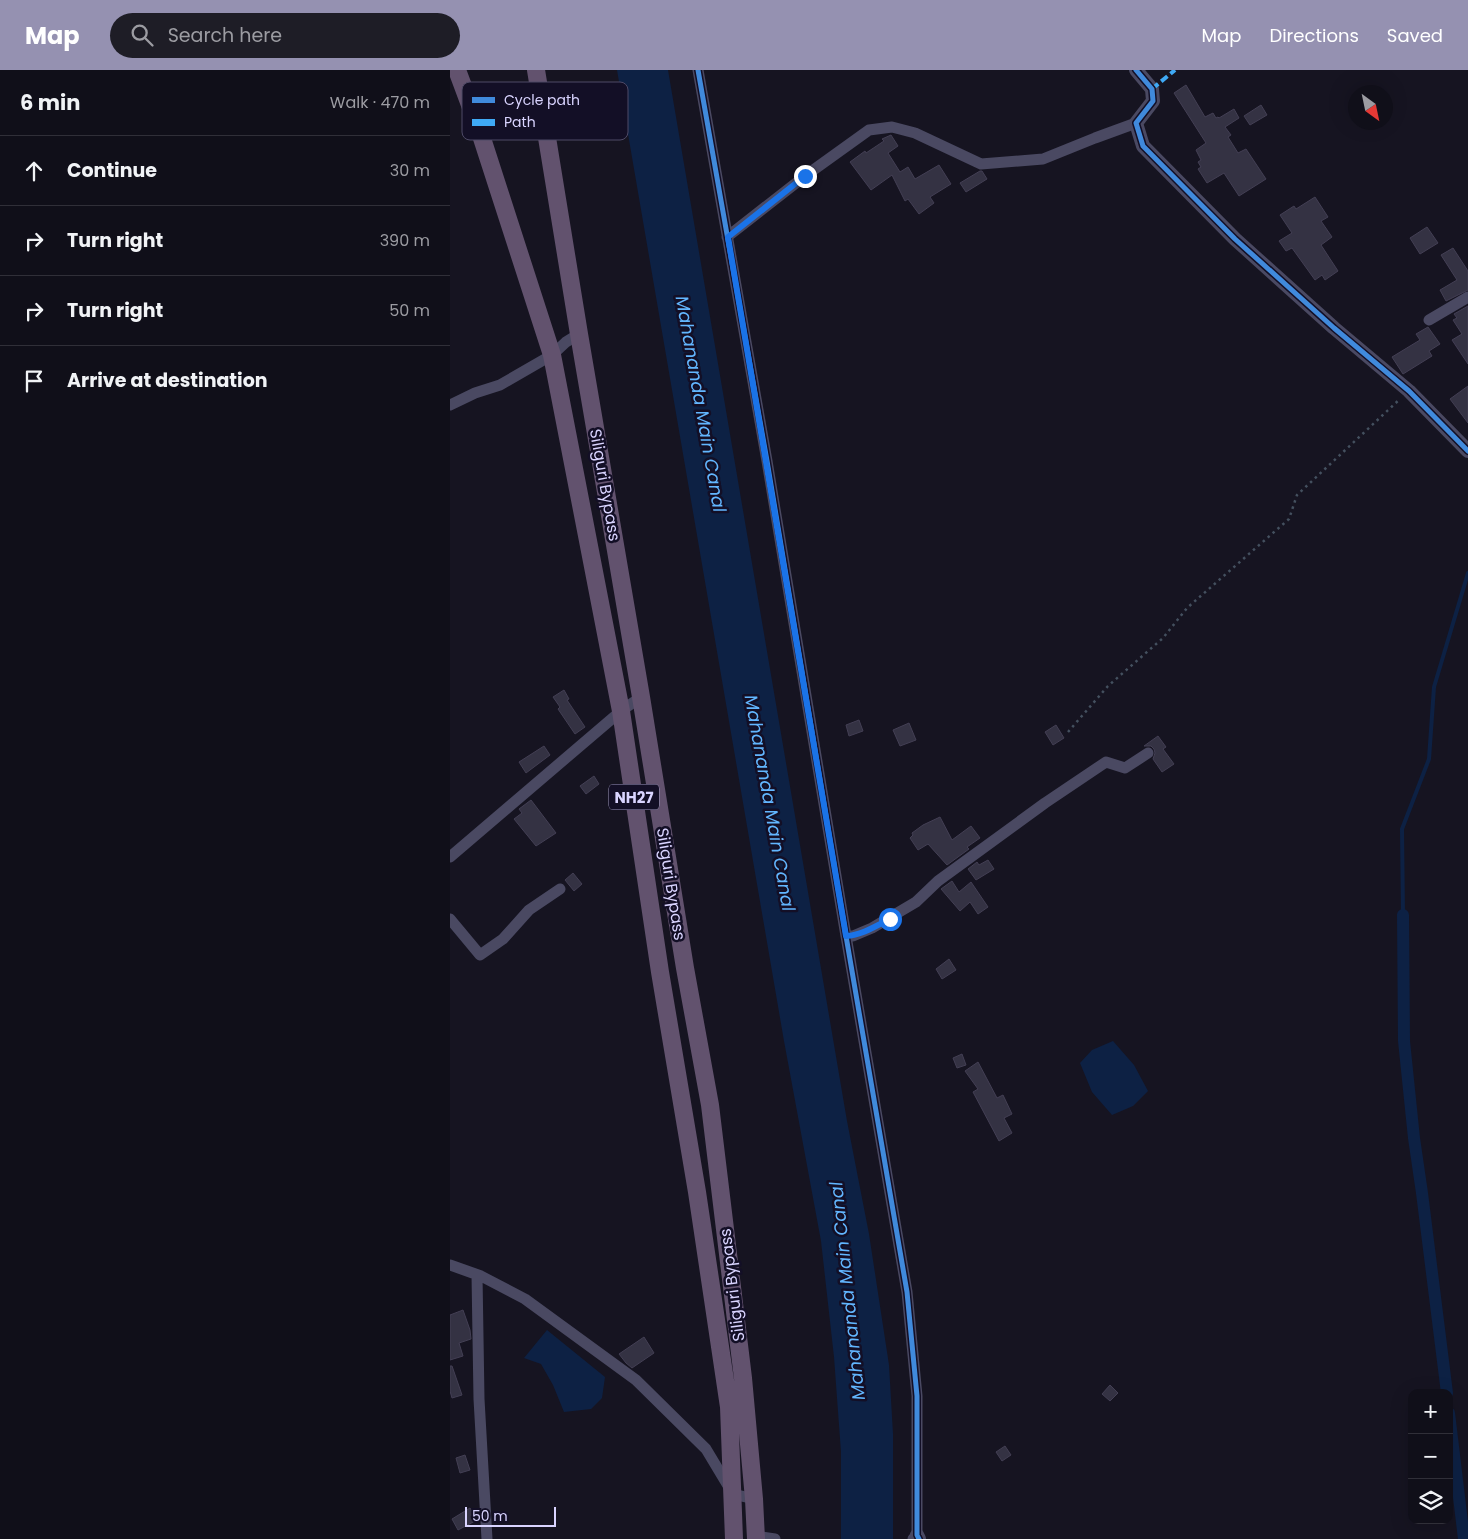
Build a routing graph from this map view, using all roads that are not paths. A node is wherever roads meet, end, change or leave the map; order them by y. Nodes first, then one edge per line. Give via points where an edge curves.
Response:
1 (457, 70) edge
2 (698, 70) edge
3 (1136, 70) edge
4 (462, 83) edge
5 (1136, 123) junction
6 (483, 140) edge
7 (548, 140) edge
8 (728, 237) junction
9 (1468, 297) edge
10 (1430, 320) dead end
11 (579, 334) junction
12 (552, 355) junction
13 (450, 405) edge
14 (1468, 451) edge
15 (641, 697) junction
16 (621, 711) junction
17 (1148, 753) dead end
18 (450, 857) edge
19 (560, 889) dead end
20 (450, 919) edge
21 (846, 936) junction
22 (450, 1265) edge
23 (477, 1275) junction
24 (733, 1494) junction
25 (754, 1499) junction
26 (756, 1538) edge
27 (916, 1538) edge
28 (487, 1539) edge
29 (734, 1539) edge
30 (775, 1539) edge

1 - 4 highway, NH27
2 - 8 street
3 - 5 street via 1152,89 1153,101
5 - 8 street via 1043,159 981,164 915,133 892,127 869,130
5 - 14 street via 1143,146 1235,239 1409,391
6 - 12 highway, NH27
7 - 11 highway, Siliguri Bypass / NH27
8 - 21 street
9 - 10 street
11 - 12 street
11 - 15 highway, Siliguri Bypass / NH27
12 - 13 street via 500,385
12 - 16 highway, NH27
15 - 16 street
15 - 25 highway, Siliguri Bypass / NH27 via 710,1105 742,1368
16 - 18 street
16 - 24 highway, NH27 via 729,1408
17 - 21 street via 1125,768 1106,762 946,876 916,902 872,928
19 - 20 street via 529,910 503,939 480,955
21 - 27 street via 908,1292 917,1396
22 - 23 street
23 - 24 street via 525,1299 636,1380 706,1449
23 - 28 street via 479,1399
24 - 25 street
24 - 29 highway, NH27
25 - 26 highway, Siliguri Bypass / NH27
26 - 30 street

